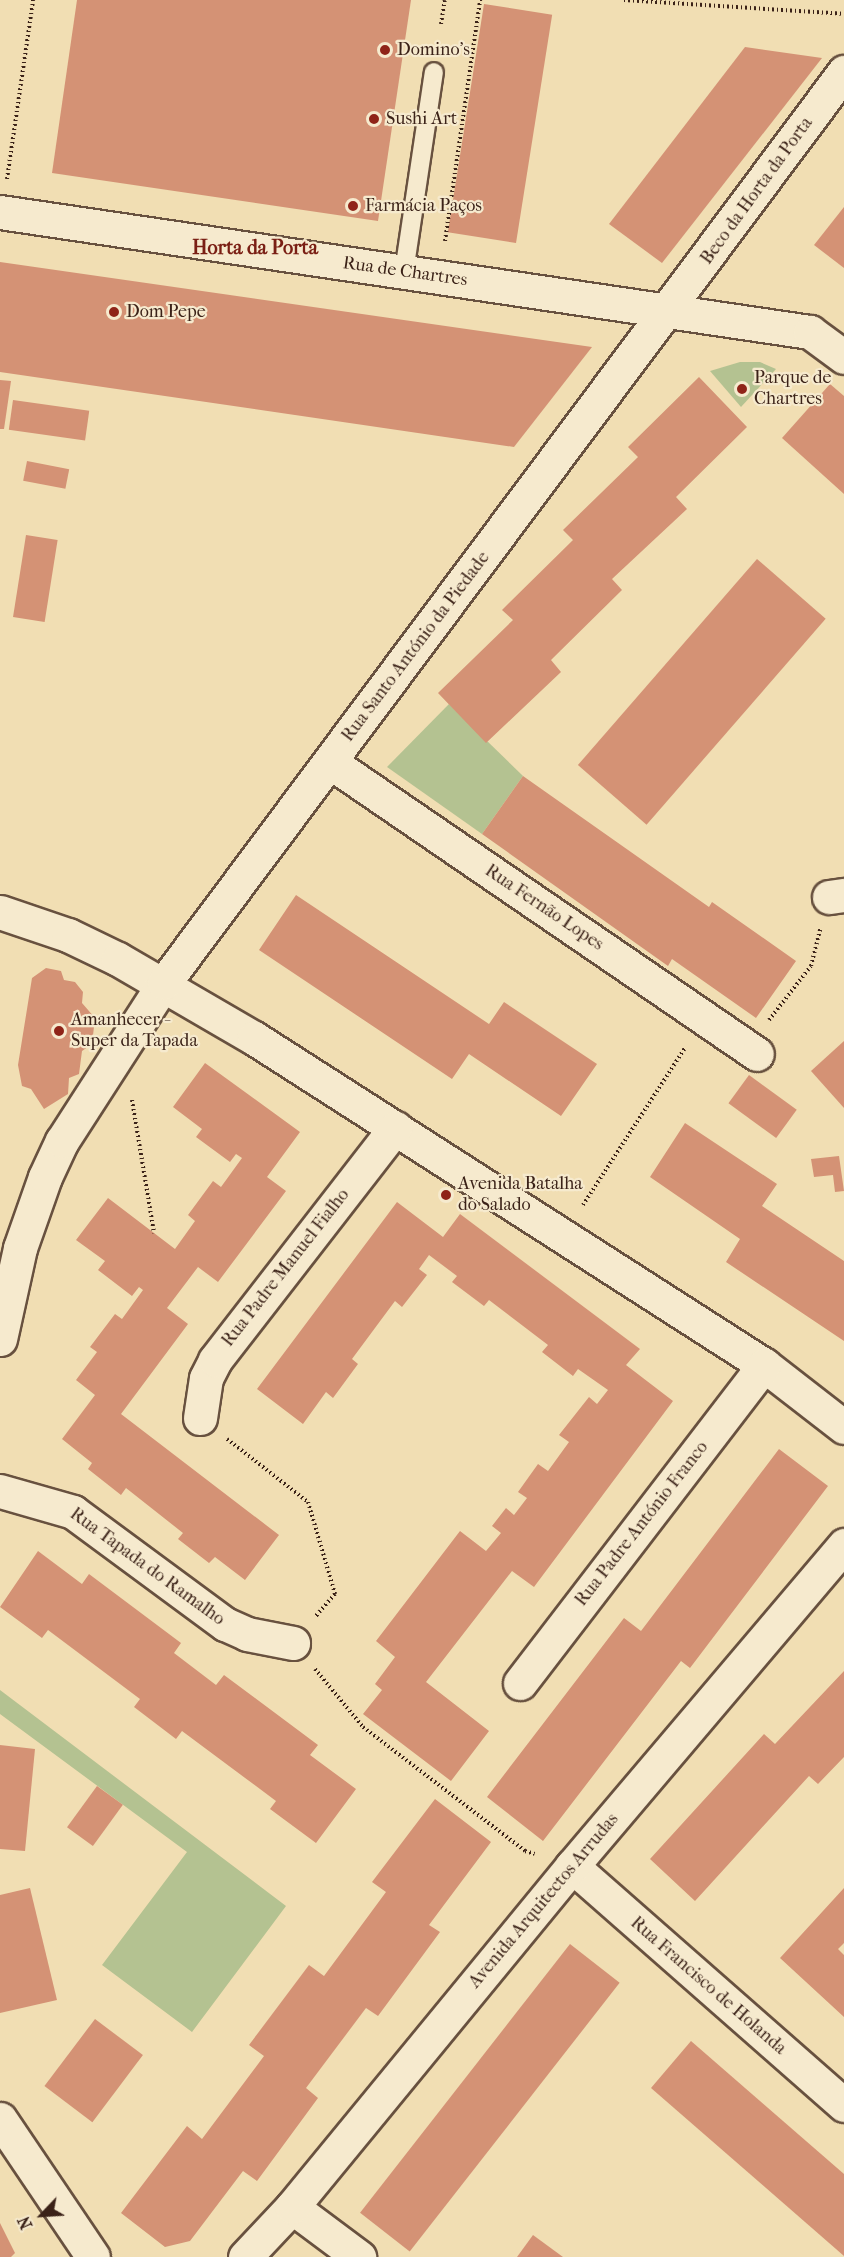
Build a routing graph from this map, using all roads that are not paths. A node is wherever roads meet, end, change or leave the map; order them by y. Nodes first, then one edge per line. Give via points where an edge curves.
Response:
1 (434, 72) dead end
2 (844, 72) edge
3 (1, 212) edge
4 (404, 272) junction
5 (669, 310) junction
6 (844, 357) edge
7 (330, 762) junction
8 (0, 912) edge
9 (164, 983) junction
10 (753, 1050) road end
11 (394, 1128) junction
12 (0, 1339) edge
13 (764, 1365) junction
14 (200, 1418) road end
15 (844, 1427) edge
16 (0, 1491) edge
17 (844, 1545) edge
18 (293, 1643) road end
19 (520, 1683) dead end
20 (572, 1866) junction
21 (844, 2105) edge
22 (0, 2120) edge
23 (292, 2208) junction
24 (93, 2257) edge
25 (245, 2257) edge
26 (359, 2257) edge

1 - 4 lane
2 - 5 street, Beco da Horta da Porta
3 - 4 street, Rua de Chartres
4 - 5 street, Rua de Chartres
5 - 6 street, Rua de Chartres via 810,332
5 - 7 street, Rua Santo António da Piedade
7 - 9 street, Rua Santo António da Piedade
7 - 10 street, Rua Fernão Lopes
8 - 9 street via 69,935
9 - 11 street
9 - 12 street, Rua Santo António da Piedade via 62,1141 20,1248
11 - 13 street
11 - 14 street, Rua Padre Manuel Fialho via 215,1359 206,1378
13 - 15 street
13 - 19 street, Rua Padre António Franco
16 - 18 street, Rua Tapada do Ramalho via 73,1512 225,1624 247,1634
17 - 20 street, Avenida Arquitectos Arrudas
20 - 21 street, Rua Francisco de Holanda
20 - 23 street, Avenida Arquitectos Arrudas
22 - 24 street
23 - 25 street, Avenida Arquitectos Arrudas
23 - 26 street

